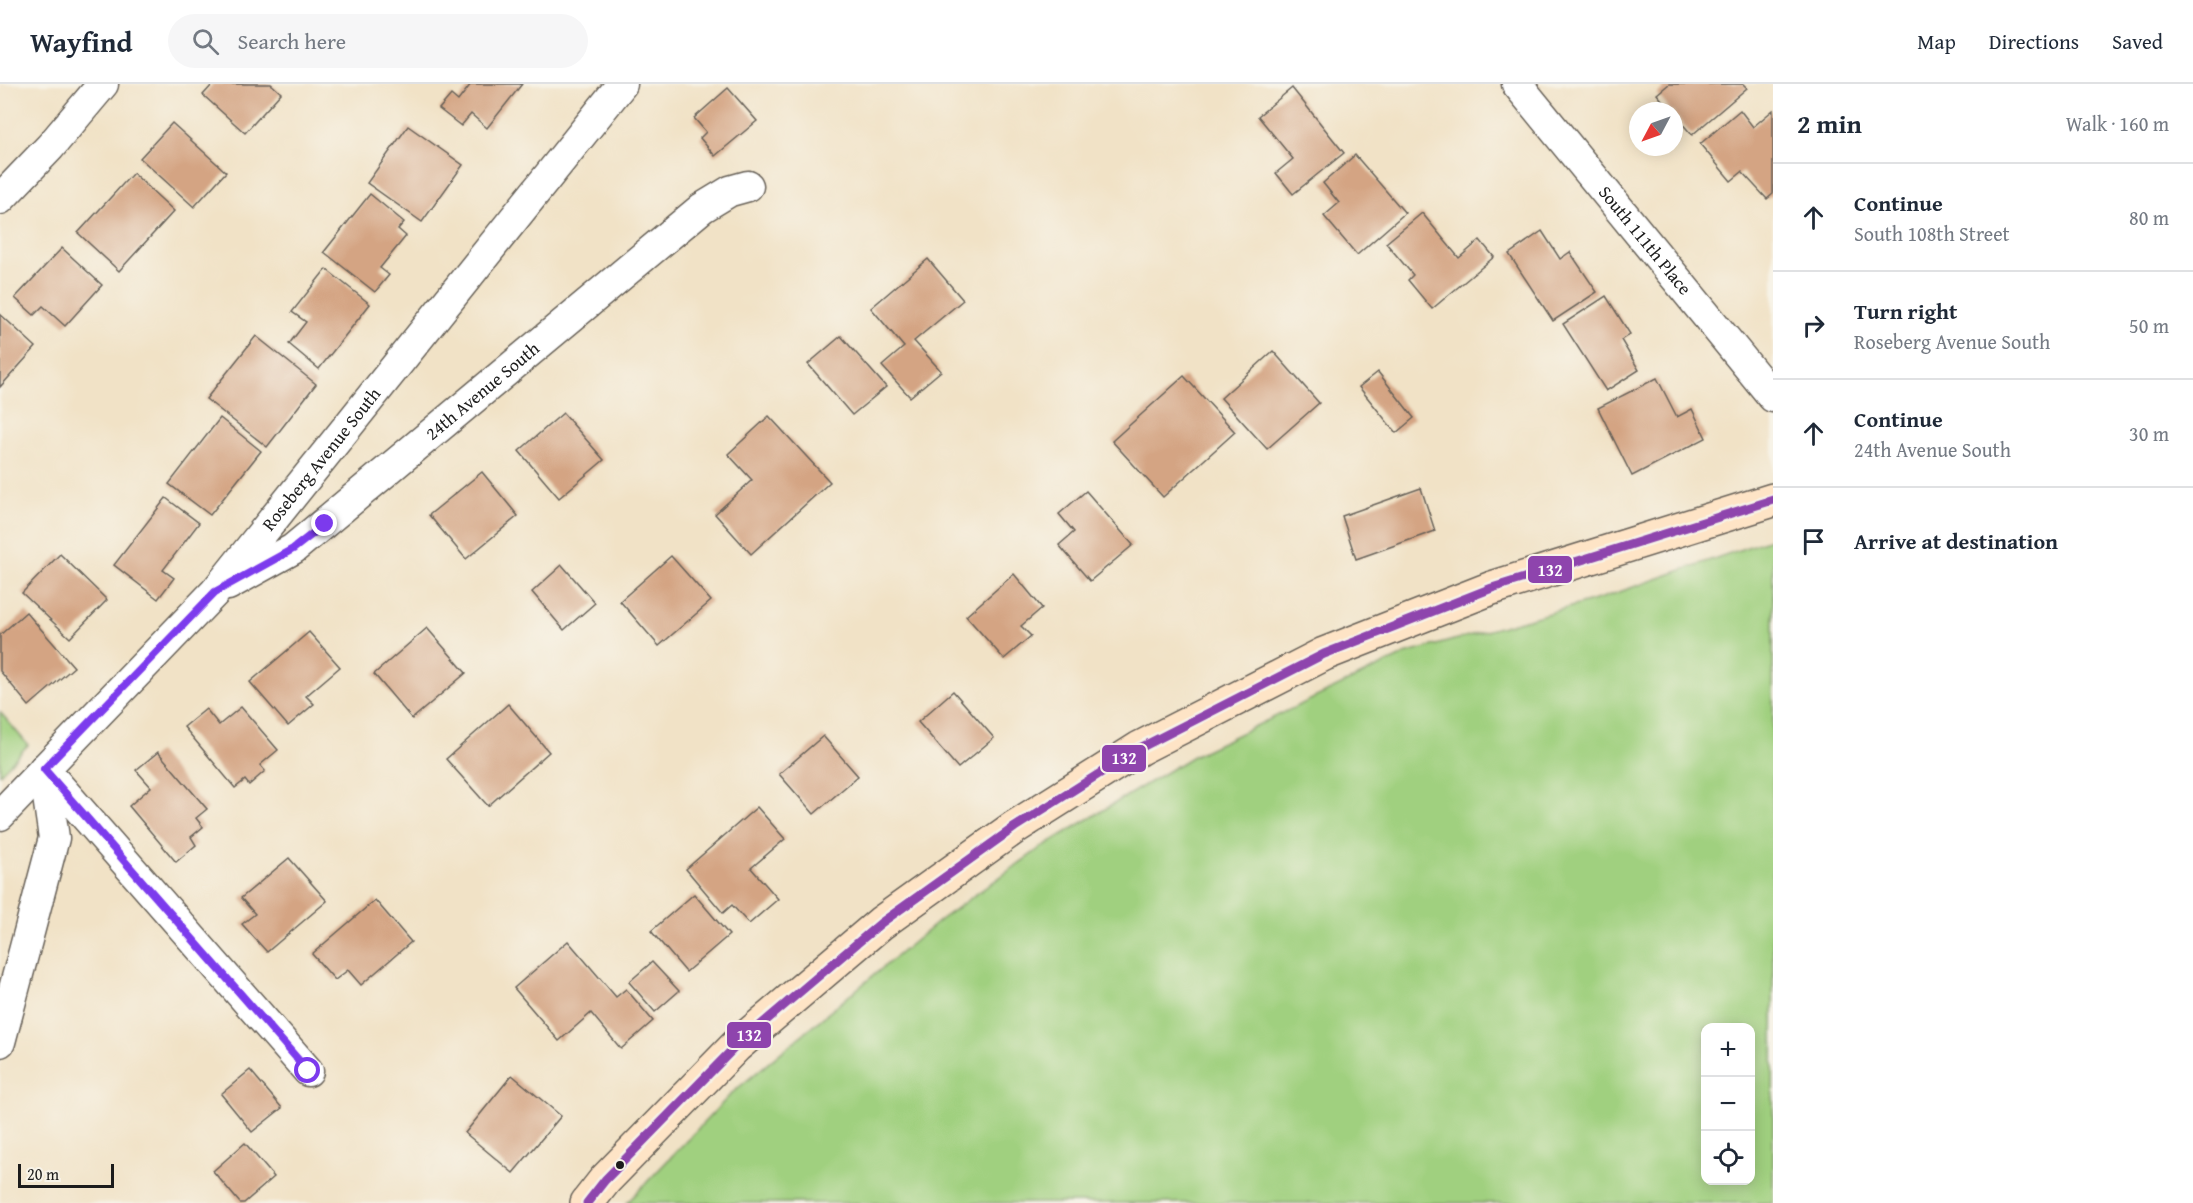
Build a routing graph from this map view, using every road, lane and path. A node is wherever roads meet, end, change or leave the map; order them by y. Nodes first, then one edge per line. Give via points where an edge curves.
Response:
1 (103, 84) edge
2 (622, 84) edge
3 (1517, 84) edge
4 (748, 186) dead end
5 (0, 199) edge
6 (1773, 398) edge
7 (1773, 500) edge
8 (215, 592) junction
9 (44, 769) junction
10 (0, 815) edge
11 (0, 1042) edge
12 (308, 1071) dead end
13 (587, 1203) edge

1 - 5 street
2 - 8 street, Roseberg Avenue South
3 - 6 street, South 111th Place
4 - 8 street, 24th Avenue South via 730,191 702,208 293,549
7 - 13 main road via 1492,588 1334,650 1140,748 1015,827 881,923 736,1046
8 - 9 street, Roseberg Avenue South
9 - 10 street, Roseberg Avenue South
9 - 11 street via 54,838
9 - 12 street

